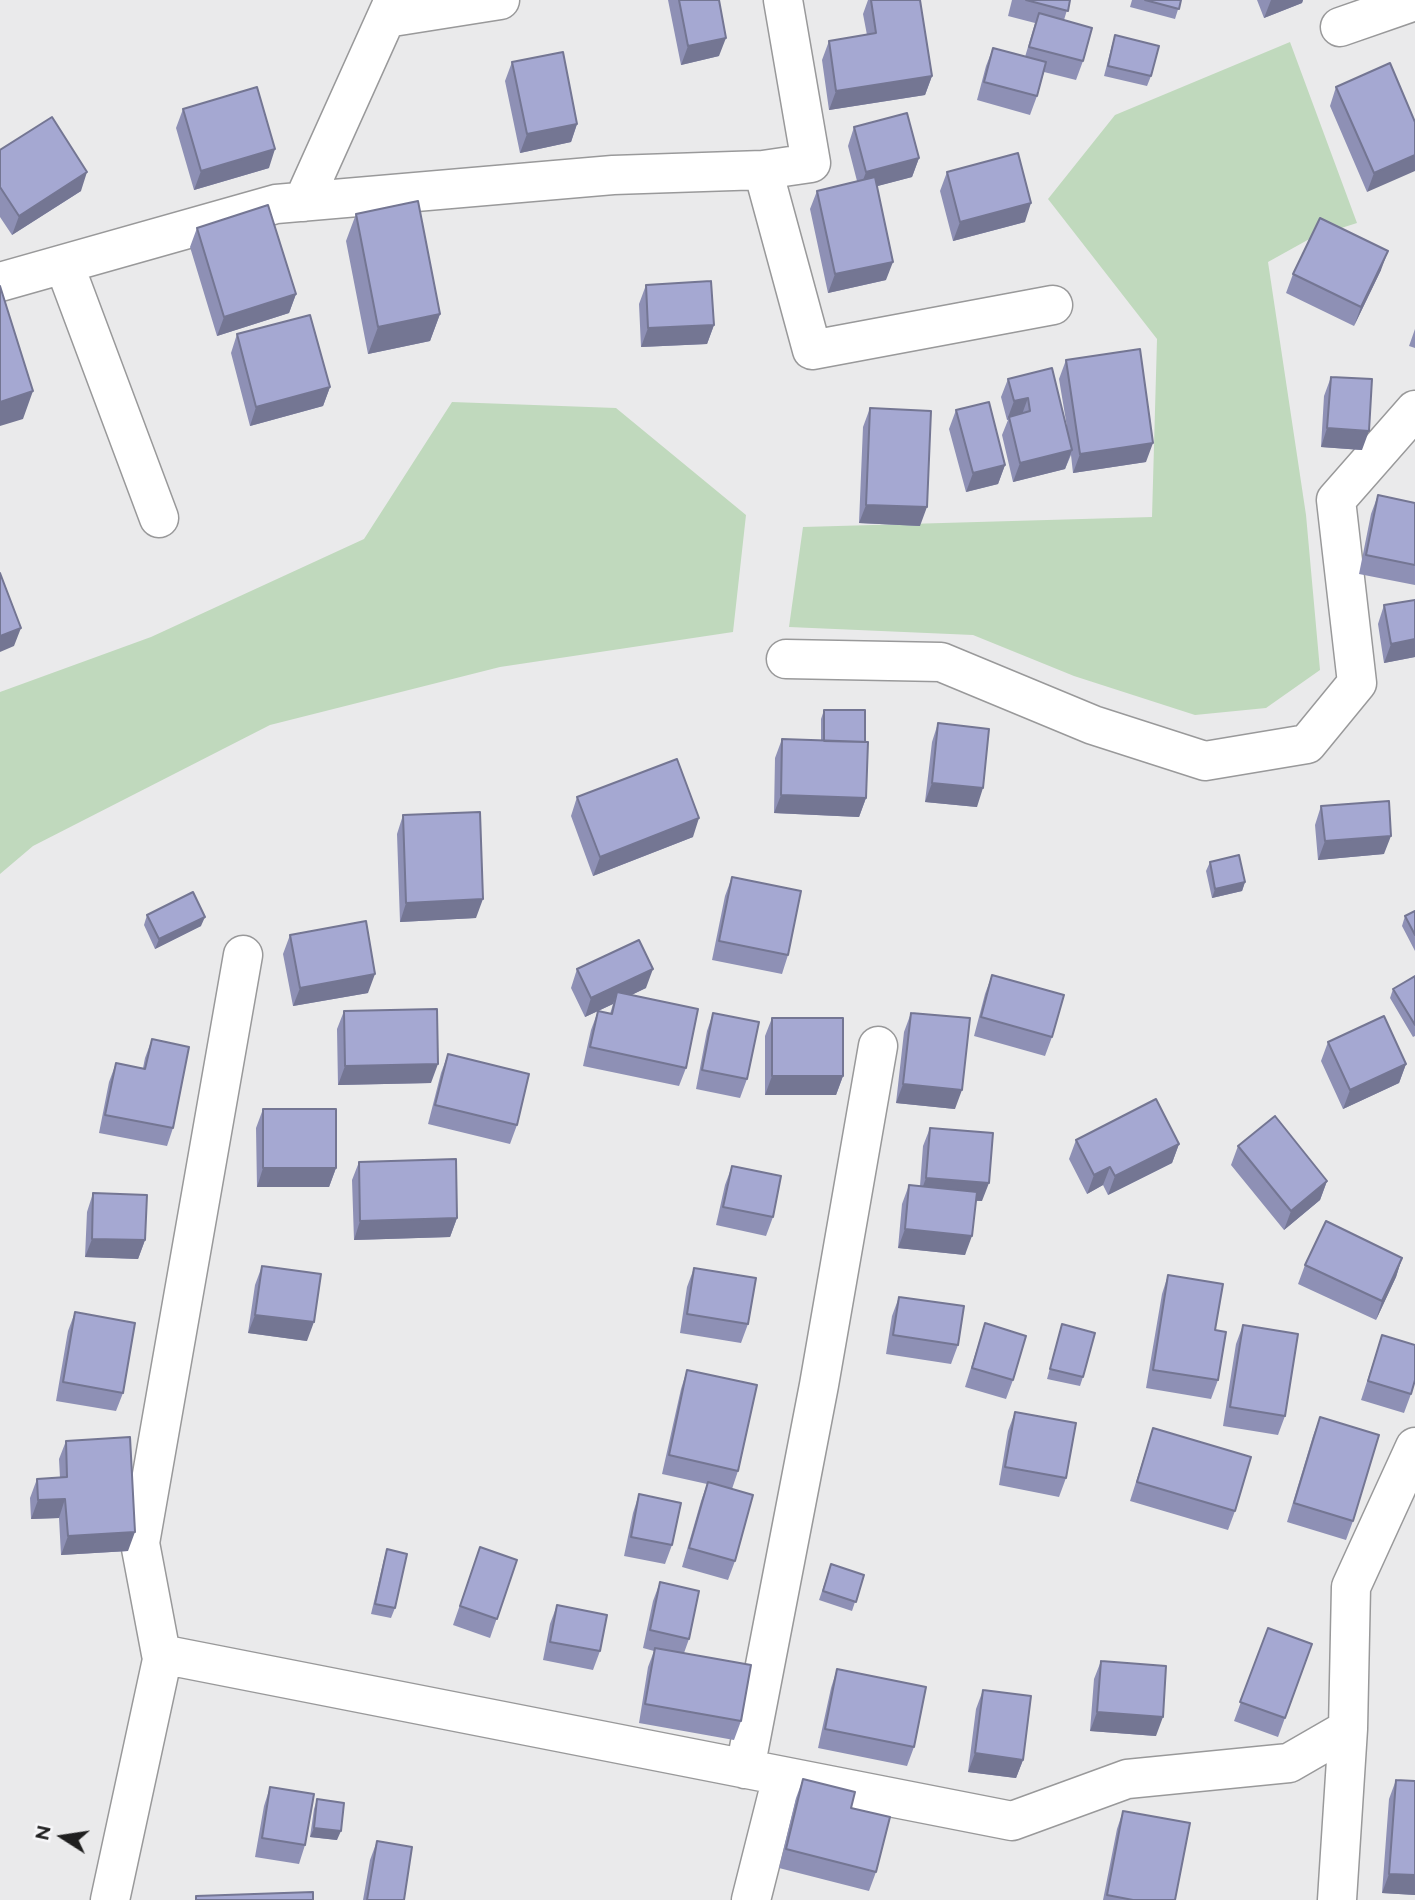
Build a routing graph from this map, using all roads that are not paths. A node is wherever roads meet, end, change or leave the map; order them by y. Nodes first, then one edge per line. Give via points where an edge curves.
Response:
1 (500, 0) edge
2 (783, 0) edge
3 (1415, 1) edge
4 (390, 9) edge
5 (1340, 27) dead end
6 (763, 170) junction
7 (303, 202) junction
8 (64, 264) junction
9 (0, 282) edge
10 (1054, 305) dead end
11 (1415, 410) edge
12 (159, 518) dead end
13 (786, 659) dead end
14 (243, 955) dead end
15 (878, 1046) dead end
16 (1415, 1447) edge
17 (161, 1654) junction
18 (1348, 1729) junction
19 (745, 1769) junction
20 (782, 1777) junction
21 (109, 1900) edge
22 (751, 1900) edge
23 (1337, 1900) edge

1 - 4 street
2 - 6 street via 811,163
3 - 5 street
4 - 7 street
6 - 7 street via 613,175
6 - 10 street via 812,350
7 - 8 street via 276,204
8 - 9 street
8 - 12 street
11 - 13 street via 1336,500 1357,682 1307,744 1205,761 1093,725 941,662
14 - 17 street via 140,1544
15 - 19 street
16 - 18 street via 1351,1587
17 - 19 street
17 - 21 street
18 - 20 street via 1289,1763 1127,1779 1012,1821
18 - 23 street
19 - 20 street
20 - 22 street

